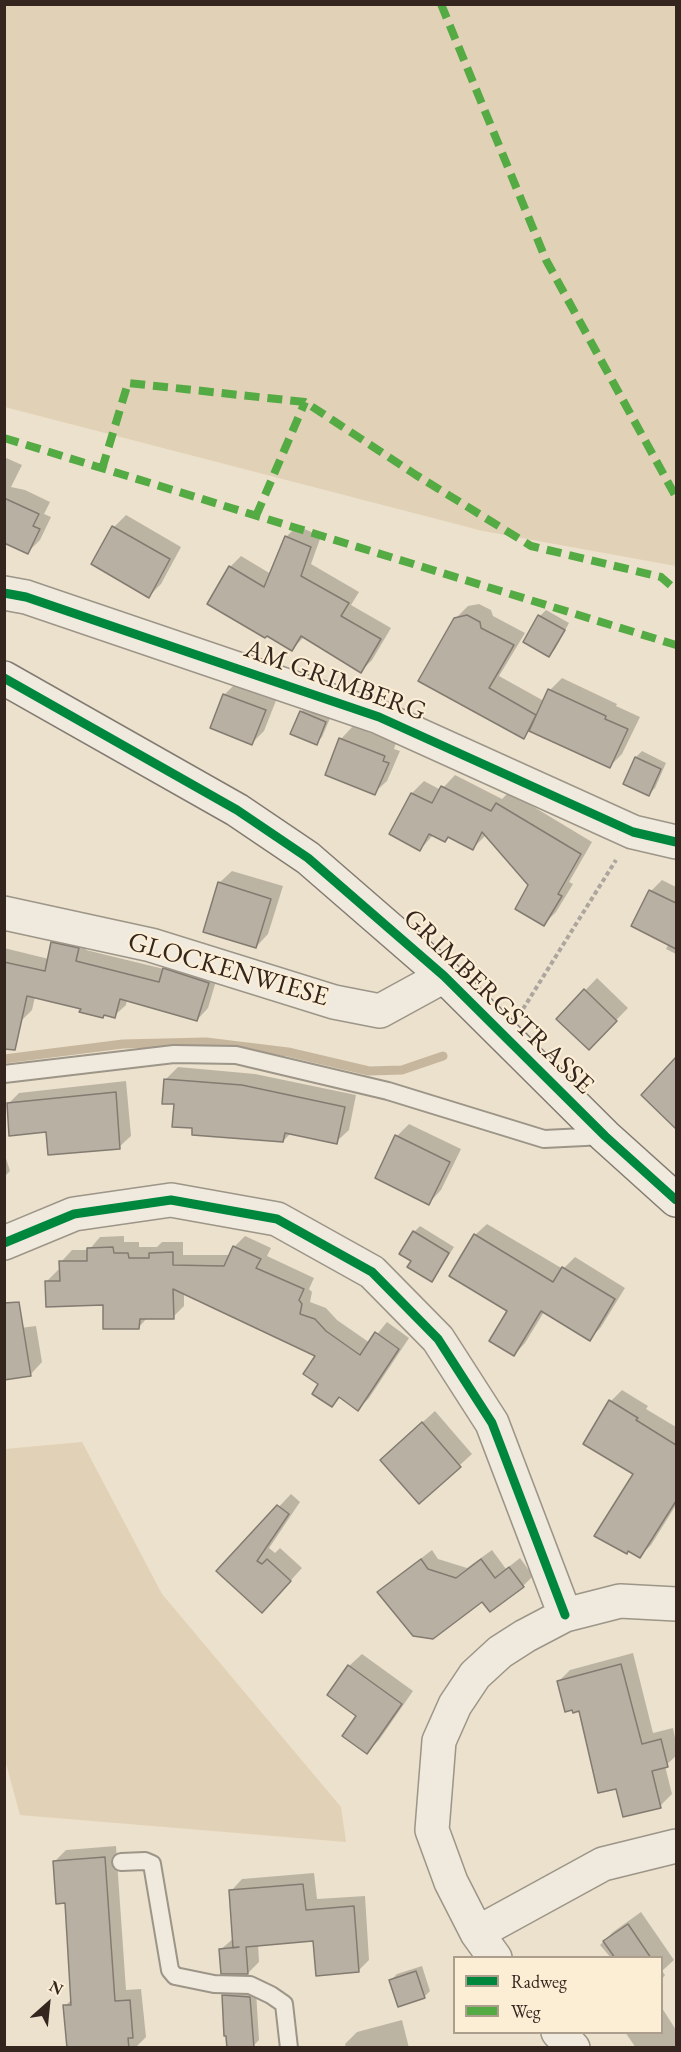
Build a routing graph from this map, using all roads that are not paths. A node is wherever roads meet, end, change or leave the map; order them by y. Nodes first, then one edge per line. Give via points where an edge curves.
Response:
1 (4, 593) edge
2 (4, 678) edge
3 (676, 842) edge
4 (4, 913) edge
5 (444, 976) junction
6 (4, 1074) edge
7 (605, 1136) junction
8 (676, 1200) edge
9 (4, 1243) edge
10 (676, 1604) edge
11 (565, 1615) junction
12 (676, 1846) edge
13 (121, 1862) dead end
14 (486, 1945) edge
15 (560, 2034) edge
16 (289, 2048) edge
17 (573, 2048) edge

1 - 3 street, AM GRIMBERG via 26,597 379,717 633,832
2 - 5 street, GRIMBERGSTRASSE via 237,810 308,858
4 - 5 street, GLOCKENWIESE via 151,945 334,1002 380,1011
5 - 7 street, GRIMBERGSTRASSE
6 - 7 lane via 174,1054 236,1055 388,1091 544,1139
7 - 8 street, GRIMBERGSTRASSE
9 - 11 street via 74,1214 171,1200 277,1219 372,1272 438,1339 492,1423
10 - 11 street via 620,1601
11 - 14 street via 500,1652 475,1674 439,1741 432,1830 451,1882
12 - 14 street via 603,1864
13 - 16 lane via 152,1864 170,1970 175,1976 250,1985 271,1995 284,2004
15 - 17 street

